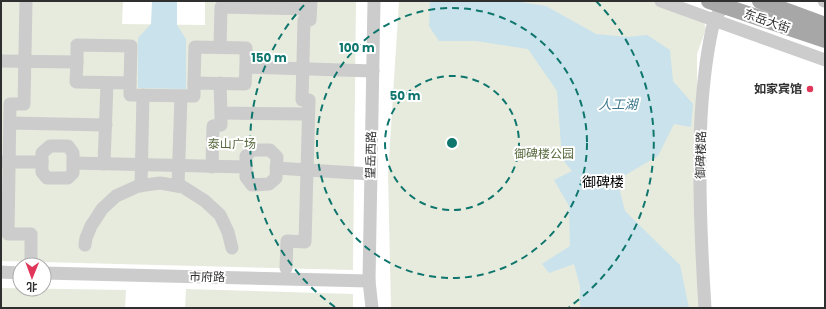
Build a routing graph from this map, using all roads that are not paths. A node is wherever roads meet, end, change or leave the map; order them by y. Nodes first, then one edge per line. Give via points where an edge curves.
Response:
1 (26, 1) edge
2 (242, 1) edge
3 (374, 1) edge
4 (661, 1) edge
5 (709, 1) edge
6 (760, 1) edge
7 (726, 4) edge
8 (293, 5) edge
9 (221, 7) junction
10 (308, 10) edge
11 (715, 20) junction
12 (825, 25) edge
13 (825, 40) edge
14 (220, 47) junction
15 (825, 60) edge
16 (1, 61) edge
17 (25, 61) junction
18 (77, 62) junction
19 (246, 67) junction
20 (303, 68) junction
21 (373, 71) junction
22 (107, 83) junction
23 (130, 83) junction
24 (194, 83) junction
25 (220, 84) junction
26 (143, 95) junction
27 (181, 96) junction
28 (221, 113) junction
29 (308, 114) junction
30 (10, 123) junction
31 (106, 125) junction
32 (5, 162) edge
33 (42, 162) junction
34 (73, 163) junction
35 (104, 164) junction
36 (142, 164) junction
37 (178, 166) junction
38 (212, 167) junction
39 (246, 167) junction
40 (276, 168) junction
41 (307, 170) junction
42 (371, 174) junction
43 (142, 186) junction
44 (178, 186) junction
45 (85, 245) dead end
46 (232, 248) dead end
47 (31, 257) edge
48 (286, 268) dead end
49 (1, 272) edge
50 (12, 273) edge
51 (52, 274) edge
52 (369, 281) junction
53 (372, 308) edge
54 (705, 308) edge

1 - 17 street
2 - 9 street
3 - 21 street, 望岳西路
4 - 11 street
5 - 7 main road, 东岳大街
6 - 12 main road, 东岳大街
7 - 11 street, 御碑楼路
7 - 13 main road, 东岳大街
8 - 9 street
8 - 10 street via 292,20
9 - 14 street
10 - 20 street
11 - 15 street
11 - 54 street, 御碑楼路 via 704,77 700,150
14 - 19 street via 246,48
14 - 24 street via 195,47
16 - 17 street
17 - 18 street
17 - 30 street via 24,104 10,104
18 - 22 street via 76,82
18 - 23 street via 77,45 131,46
19 - 20 street
19 - 25 street via 245,84
20 - 21 street
20 - 29 street via 302,100 309,100
21 - 42 street, 望岳西路
22 - 23 street
22 - 31 street
23 - 26 street via 130,95
24 - 25 street
24 - 27 street via 194,96
25 - 28 street
26 - 27 street
26 - 36 street
27 - 37 street
28 - 29 street
28 - 38 street via 221,125 213,126
29 - 41 street
30 - 31 street
30 - 32 street
31 - 35 street
32 - 33 street
32 - 47 street via 8,234 31,234
33 - 34 street via 42,172 47,178 68,178 73,173
33 - 34 street via 42,153 50,146 68,146 73,153
34 - 35 street
35 - 36 street
36 - 37 street
36 - 43 street
37 - 38 street
37 - 44 street
38 - 39 street
39 - 40 street via 246,176 252,185 269,184 276,178
39 - 40 street via 246,156 252,150 270,150 277,157
40 - 41 street
41 - 42 street
41 - 48 street via 305,242 287,241
42 - 52 street, 望岳西路
43 - 44 street via 160,183
43 - 45 street via 116,196 102,209 91,226
44 - 46 street via 184,187 205,201 220,216
49 - 50 street
51 - 52 street, 市府路
52 - 53 street, 望岳西路

